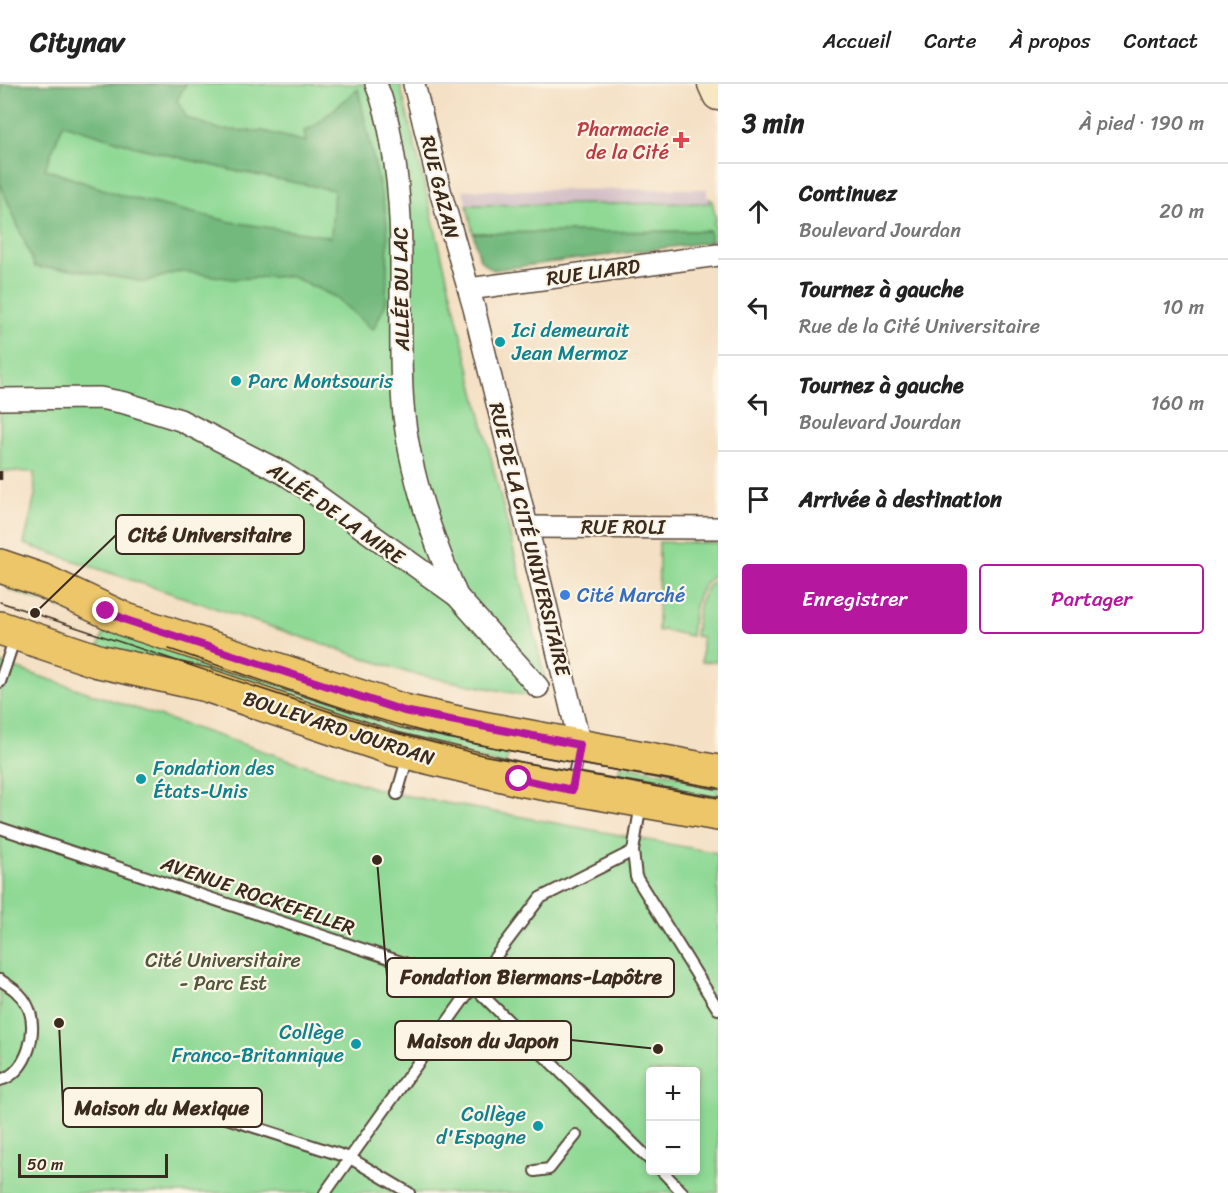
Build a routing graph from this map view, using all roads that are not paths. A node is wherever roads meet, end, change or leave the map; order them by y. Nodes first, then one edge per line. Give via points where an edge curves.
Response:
1 (376, 84) edge
2 (414, 84) edge
3 (713, 84) edge
4 (718, 95) edge
5 (718, 255) edge
6 (469, 289) junction
7 (0, 399) edge
8 (528, 526) junction
9 (718, 528) edge
10 (0, 566) edge
11 (457, 596) junction
12 (8, 631) edge
13 (0, 682) edge
14 (538, 687) dead end
15 (580, 745) junction
16 (409, 753) junction
17 (718, 772) edge
18 (572, 790) junction
19 (397, 794) dead end
20 (642, 801) junction
21 (718, 814) edge
22 (0, 828) edge
23 (633, 851) junction
24 (0, 980) edge
25 (473, 986) junction
26 (718, 1009) edge
27 (0, 1080) edge
28 (165, 1098) dead end
29 (576, 1135) dead end
30 (646, 1155) edge
31 (350, 1158) junction
32 (535, 1171) dead end
33 (666, 1175) edge
34 (325, 1193) edge
35 (409, 1193) edge
36 (684, 1193) edge

1 - 11 street, ALLÉE DU LAC via 389,126 400,206 402,392 407,431 430,523
2 - 6 street, RUE GAZAN
3 - 4 street
5 - 6 street, RUE LIARD
6 - 8 street, RUE DE LA CITÉ UNIVERSITAIRE
7 - 11 street, ALLÉE DE LA MIRE via 100,398 180,420 283,473
8 - 9 street, RUE ROLI
8 - 15 street, RUE DE LA CITÉ UNIVERSITAIRE
10 - 15 main road, BOULEVARD JOURDAN via 41,579 126,620 404,711
11 - 14 street, ALLÉE DE LA MIRE
12 - 13 lane
12 - 16 main road, BOULEVARD JOURDAN via 98,661 206,685
15 - 17 main road, BOULEVARD JOURDAN
15 - 18 lane, RUE DE LA CITÉ UNIVERSITAIRE
16 - 18 main road, BOULEVARD JOURDAN
16 - 19 lane
18 - 20 main road, BOULEVARD JOURDAN
20 - 21 main road, BOULEVARD JOURDAN
20 - 23 lane
22 - 25 lane, AVENUE ROCKEFELLER
23 - 25 lane via 540,898
23 - 26 lane via 636,877
24 - 27 lane via 19,993 32,1023 28,1049 17,1070
25 - 30 lane, AVENUE ROCKEFELLER
25 - 31 lane
28 - 31 lane
29 - 32 lane via 549,1169
31 - 34 lane
31 - 35 lane
33 - 36 lane

